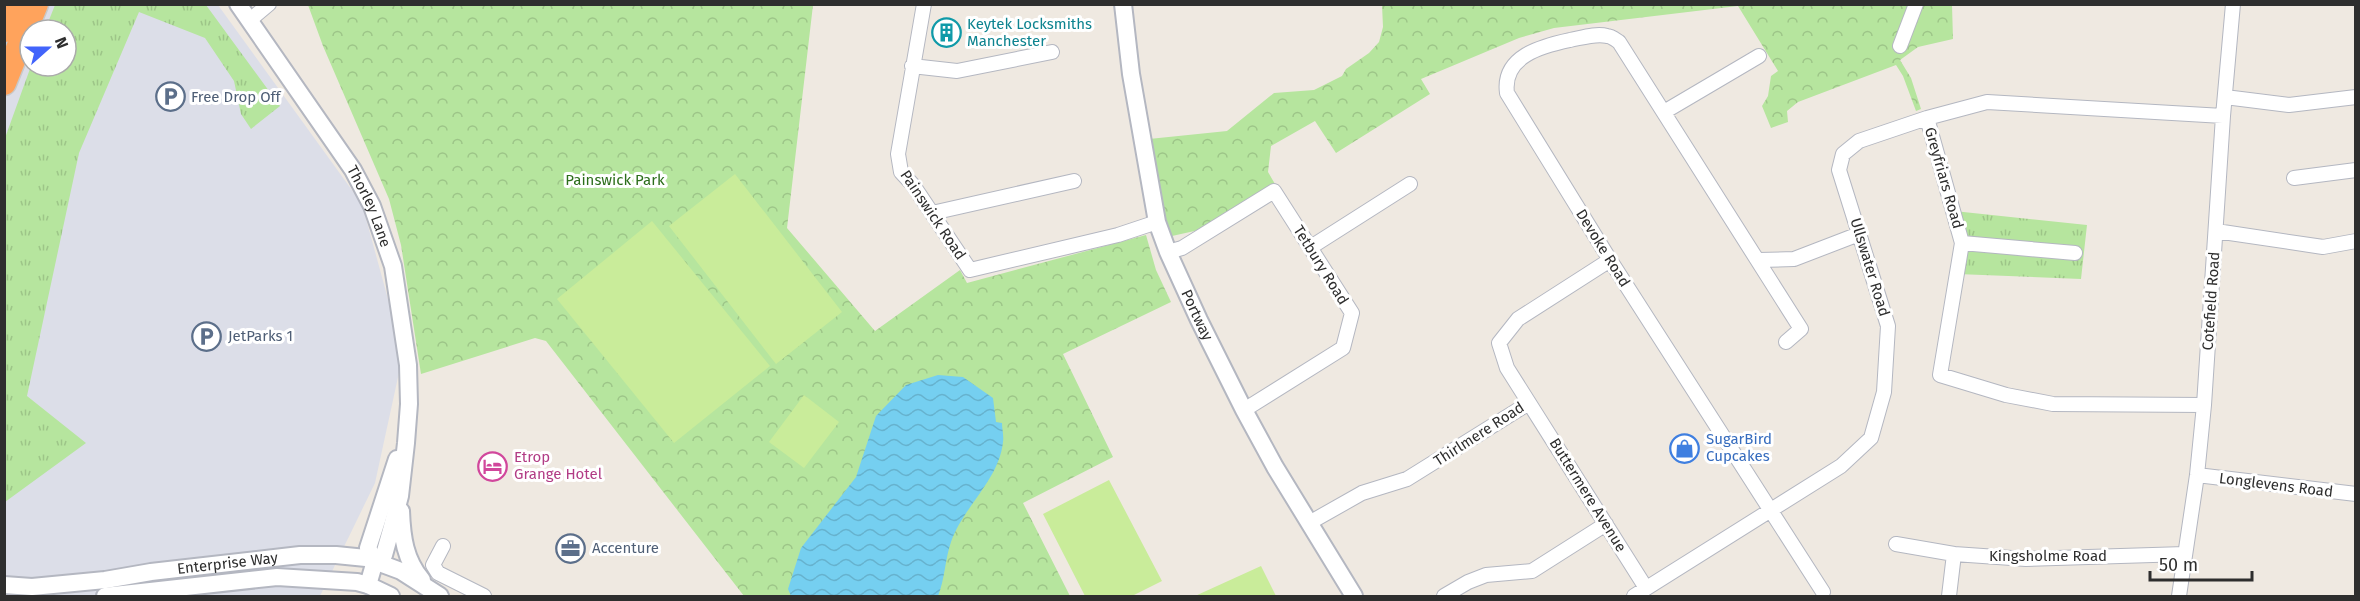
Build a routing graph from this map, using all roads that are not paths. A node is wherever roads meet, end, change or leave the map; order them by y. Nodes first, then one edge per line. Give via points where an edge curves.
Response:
1 (17, 4) edge
2 (36, 4) edge
3 (238, 4) edge
4 (269, 4) edge
5 (924, 4) edge
6 (1124, 4) edge
7 (1916, 4) edge
8 (2233, 4) edge
9 (250, 21) junction
10 (4, 30) edge
11 (1900, 46) dead end
12 (1052, 52) dead end
13 (1759, 56) dead end
14 (912, 66) junction
15 (4, 83) edge
16 (2225, 97) junction
17 (2355, 97) edge
18 (1664, 112) junction
19 (2223, 116) junction
20 (1927, 118) junction
21 (2355, 170) edge
22 (2294, 178) dead end
23 (1074, 181) dead end
24 (1410, 184) dead end
25 (932, 213) junction
26 (1157, 222) junction
27 (2216, 231) junction
28 (1859, 234) junction
29 (2355, 241) edge
30 (1962, 243) junction
31 (1311, 247) junction
32 (1168, 252) junction
33 (2075, 253) dead end
34 (1610, 260) junction
35 (1759, 260) junction
36 (1786, 342) dead end
37 (1529, 403) junction
38 (2204, 405) junction
39 (1244, 410) junction
40 (408, 421) junction
41 (2197, 475) junction
42 (2355, 494) edge
43 (400, 496) junction
44 (1769, 510) junction
45 (1309, 523) junction
46 (1606, 524) junction
47 (1896, 544) dead end
48 (443, 546) dead end
49 (1954, 554) junction
50 (2185, 554) junction
51 (375, 561) junction
52 (4, 585) edge
53 (368, 585) junction
54 (434, 592) edge
55 (1640, 592) edge
56 (1823, 592) dead end
57 (1448, 596) edge
58 (105, 597) edge
59 (391, 597) edge
60 (484, 597) edge
61 (1354, 597) edge
62 (1949, 597) edge
63 (2179, 597) edge

1 - 10 highway
2 - 15 highway
3 - 9 street, Thorley Lane
4 - 9 street
5 - 14 street, Painswick Road
6 - 26 street, Portway via 1131,74
7 - 11 street
8 - 16 street, Cotefield Road
9 - 40 street, Thorley Lane via 353,170 376,216 393,266 408,365
12 - 14 street via 957,71
13 - 18 street
14 - 25 street, Painswick Road via 898,154 901,172
16 - 17 street via 2289,105
16 - 19 street, Cotefield Road
18 - 34 street, Devoke Road via 1628,54 1619,42 1607,36 1589,36 1528,53 1511,69 1505,83 1507,93
18 - 35 street, Devoke Road
19 - 20 street, Greyfriars Road via 1987,102
19 - 27 street, Cotefield Road
20 - 28 street, Ullswater Road via 1859,141 1843,154 1839,170
20 - 30 street, Greyfriars Road
21 - 22 street
23 - 25 street
24 - 31 street
25 - 26 street, Painswick Road via 970,270
26 - 32 street, Portway
27 - 29 street via 2323,247
27 - 38 street, Cotefield Road
28 - 35 street via 1794,259
28 - 44 street, Ullswater Road via 1888,326 1884,392 1871,438 1841,466
30 - 33 street
30 - 38 street, Greyfriars Road via 1940,375 2053,404
31 - 32 street, Tetbury Road via 1274,191 1182,248
31 - 39 street, Tetbury Road via 1352,313 1343,348
32 - 39 street, Portway
34 - 37 street, Thirlmere Road via 1518,319 1499,343 1507,368
34 - 44 street, Devoke Road
35 - 36 street, Devoke Road via 1801,328
37 - 45 street, Thirlmere Road via 1407,479 1362,493
37 - 46 street, Buttermere Avenue
38 - 41 street, Cotefield Road
39 - 45 street, Portway
40 - 43 street, Thorley Lane
40 - 51 street, Thorley Lane via 368,548
41 - 42 street, Longlevens Road
41 - 50 street, Cotefield Road
43 - 51 street, Thorley Lane via 384,555
43 - 54 street via 409,560
44 - 55 street, Ullswater Road
44 - 56 street, Devoke Road
45 - 61 street, Portway
46 - 55 street, Buttermere Avenue
46 - 57 street via 1532,571 1486,575
47 - 49 street, Kingsholme Road
48 - 60 street via 433,565 435,569
49 - 50 street, Kingsholme Road via 2026,559
49 - 62 street
50 - 63 street, Cotefield Road
51 - 52 street, Enterprise Way via 300,555 105,580 32,587
51 - 53 street, Thorley Lane
51 - 54 street, Enterprise Way via 402,571
53 - 58 street, Enterprise Way via 278,577
53 - 59 street, Enterprise Way

